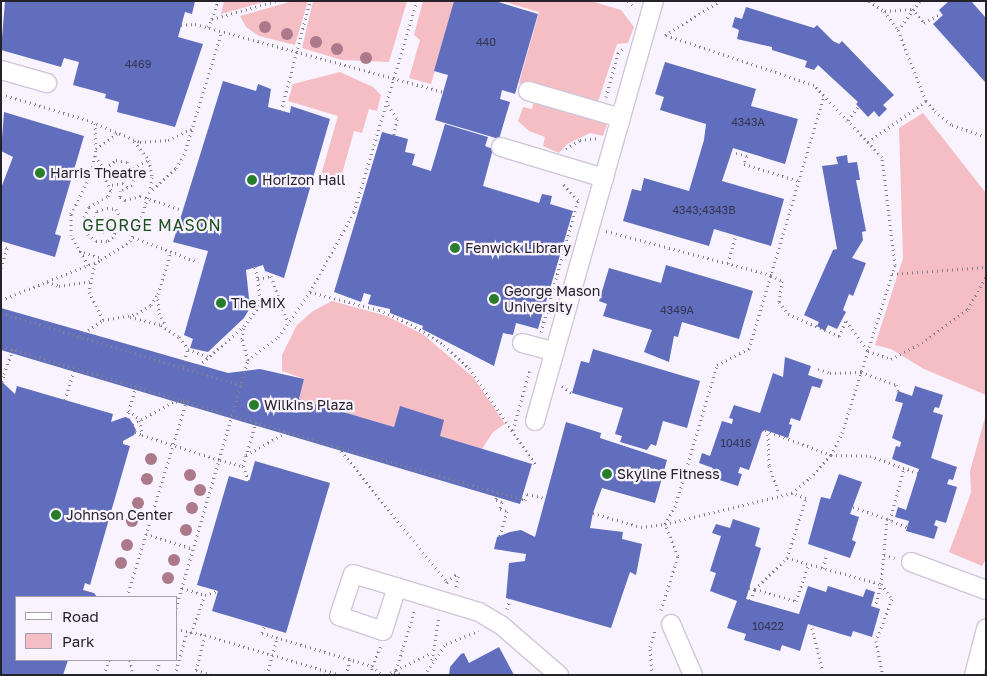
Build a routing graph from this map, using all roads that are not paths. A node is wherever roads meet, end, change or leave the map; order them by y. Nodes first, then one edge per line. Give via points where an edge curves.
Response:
1 (654, 1) edge
2 (1, 70) edge
3 (47, 83) dead end
4 (528, 90) dead end
5 (617, 116) junction
6 (501, 147) dead end
7 (604, 178) junction
8 (529, 345) road end
9 (554, 352) junction
10 (535, 422) dead end
11 (911, 562) dead end
12 (397, 587) junction
13 (986, 590) edge
14 (671, 624) dead end
15 (986, 629) edge
16 (559, 675) edge
17 (693, 675) edge
18 (974, 675) edge

1 - 5 street
2 - 3 street
4 - 5 street
5 - 7 street
6 - 7 street
7 - 9 street
8 - 9 street
9 - 10 street
11 - 13 street
12 - 12 street via 383,631 339,616 353,574
12 - 16 street via 479,612 506,628
14 - 17 street
15 - 18 street

